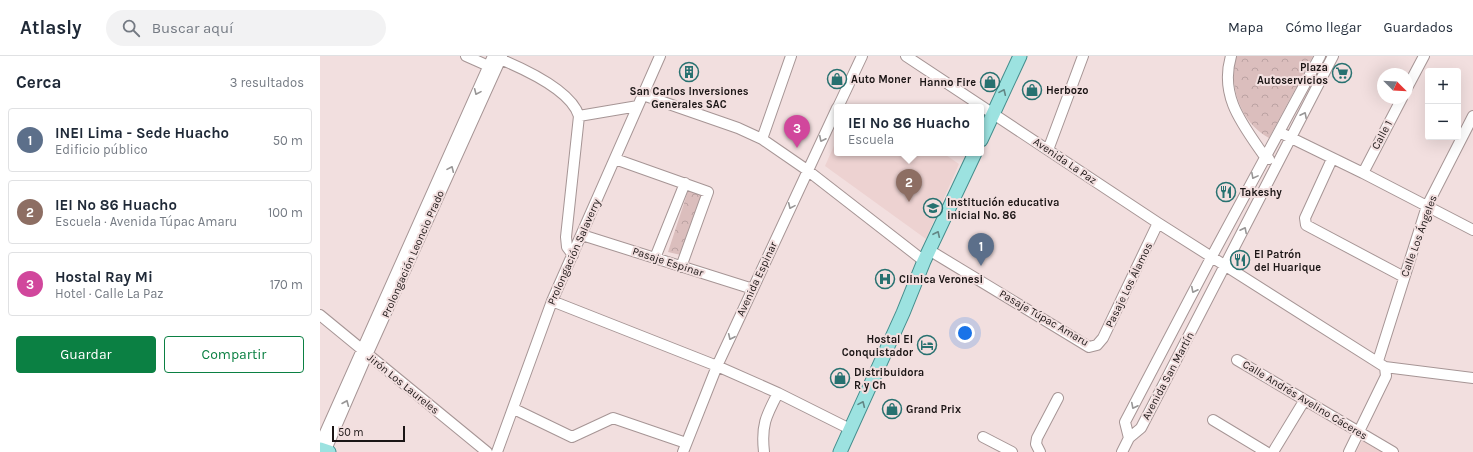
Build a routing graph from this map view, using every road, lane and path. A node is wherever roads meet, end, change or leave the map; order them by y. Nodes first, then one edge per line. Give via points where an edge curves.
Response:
1 (466, 56) edge
2 (660, 56) edge
3 (791, 56) edge
4 (862, 56) edge
5 (906, 56) edge
6 (1020, 56) edge
7 (1083, 56) edge
8 (1231, 56) edge
9 (1320, 56) edge
10 (1334, 56) edge
11 (1424, 56) edge
12 (498, 57) edge
13 (492, 67) junction
14 (1413, 77) edge
15 (643, 95) junction
16 (839, 104) edge
17 (980, 104) edge
18 (1399, 104) edge
19 (638, 106) junction
20 (984, 107) edge
21 (994, 113) junction
22 (834, 114) edge
23 (580, 116) junction
24 (1473, 116) edge
25 (1278, 132) junction
26 (984, 134) edge
27 (1292, 138) junction
28 (762, 139) junction
29 (1048, 150) junction
30 (974, 156) edge
31 (1264, 157) junction
32 (1332, 158) junction
33 (615, 159) junction
34 (1277, 165) junction
35 (807, 170) junction
36 (1363, 173) junction
37 (685, 183) junction
38 (1427, 206) junction
39 (1158, 223) junction
40 (1473, 230) edge
41 (582, 235) junction
42 (573, 255) junction
43 (926, 255) junction
44 (1212, 256) junction
45 (655, 258) junction
46 (1226, 265) junction
47 (681, 267) junction
48 (1404, 277) junction
49 (753, 289) junction
50 (552, 301) junction
51 (320, 315) edge
52 (1097, 345) joint
53 (364, 352) junction
54 (1237, 360) dead end
55 (1382, 364) junction
56 (717, 366) junction
57 (1473, 378) edge
58 (778, 393) junction
59 (1058, 398) dead end
60 (1304, 401) junction
61 (514, 409) junction
62 (1213, 420) dead end
63 (850, 429) junction
64 (1360, 433) junction
65 (983, 437) dead end
66 (1129, 438) junction
67 (685, 448) edge
68 (324, 450) edge
69 (487, 452) edge
70 (497, 452) edge
71 (764, 452) edge
72 (840, 452) edge
73 (1012, 452) edge
74 (1038, 452) edge
75 (1122, 452) edge
76 (1266, 452) edge
77 (1273, 452) edge
78 (1349, 452) edge
79 (1393, 452) edge

1 - 13 street
2 - 15 street, Prolongación Salaverry
3 - 28 street
4 - 16 street, Avenida Espinar
5 - 17 street, Avenida La Paz
21 -> 6 main road
7 - 29 street
8 - 31 street via 1228,66 1228,93 1237,114
9 - 25 street, Avenida San Martín
27 -> 10 street, Avenida San Martín
11 - 14 street
12 - 13 street, Prolongación Leoncio Prado
12 - 23 street via 549,85 573,104
13 - 53 street, Prolongación Leoncio Prado
15 - 19 street, Prolongación Salaverry
15 - 28 street, Pasaje Túpac Amaru
18 - 36 street, Calle 1
19 - 23 street
19 - 33 street, Prolongación Salaverry
20 - 21 street, Avenida La Paz
21 - 26 main road
21 - 29 street, Avenida La Paz
22 -> 35 street, Avenida Espinar
23 - 42 street via 566,237 567,247
24 - 38 street, Calle Los Ángeles
25 - 27 street
25 - 31 street, Avenida San Martín
27 - 32 street
27 - 34 street, Avenida San Martín
28 - 35 street, Pasaje Túpac Amaru
29 - 39 street, Avenida La Paz
43 -> 30 main road
31 - 34 street
31 -> 44 street, Avenida San Martín
32 - 36 street
32 - 48 street via 1304,222
33 - 37 street
33 - 41 street, Prolongación Salaverry
46 -> 34 street, Avenida San Martín
35 - 43 street, Pasaje Túpac Amaru
35 -> 49 street, Avenida Espinar
36 - 38 street
37 - 45 street
37 - 47 street via 708,193
38 - 40 street
38 - 48 street, Calle Los Ángeles
39 - 44 street, Avenida La Paz
39 - 52 street, Pasaje Los Álamos via 1103,338
41 - 42 street, Prolongación Salaverry
41 - 45 street, Pasaje Espinar
42 - 50 street, Prolongación Salaverry
43 - 52 street, Pasaje Túpac Amaru via 1089,347
63 -> 43 main road via 903,313
44 - 46 street, Avenida La Paz
44 -> 66 street, Avenida San Martín via 1125,422
45 - 47 street, Pasaje Espinar
46 - 55 street
46 - 66 street, Avenida San Martín via 1141,428
47 - 49 street, Pasaje Espinar
48 - 55 street, Calle Los Ángeles
49 -> 56 street, Avenida Espinar
50 - 56 street
50 - 61 street, Prolongación Salaverry
51 - 53 street, Jirón Los Laureles
53 - 68 street, Prolongación Leoncio Prado
53 - 69 street, Jirón Los Laureles
54 - 60 street, Calle Andrés Avelino Cáceres
55 - 57 street
55 - 64 street, Calle Los Ángeles via 1386,376
56 - 58 street
56 - 67 street, Avenida Espinar
58 - 63 street
58 - 71 street via 765,418
59 - 74 street via 1037,438
60 - 64 street, Calle Andrés Avelino Cáceres
60 - 77 street
61 - 67 street via 572,436 613,418
61 - 70 street, Prolongación Salaverry
62 - 76 street
63 - 72 main road
64 - 78 street, Calle Los Ángeles
64 - 79 street, Calle Andrés Avelino Cáceres
65 - 73 street
66 - 75 street

